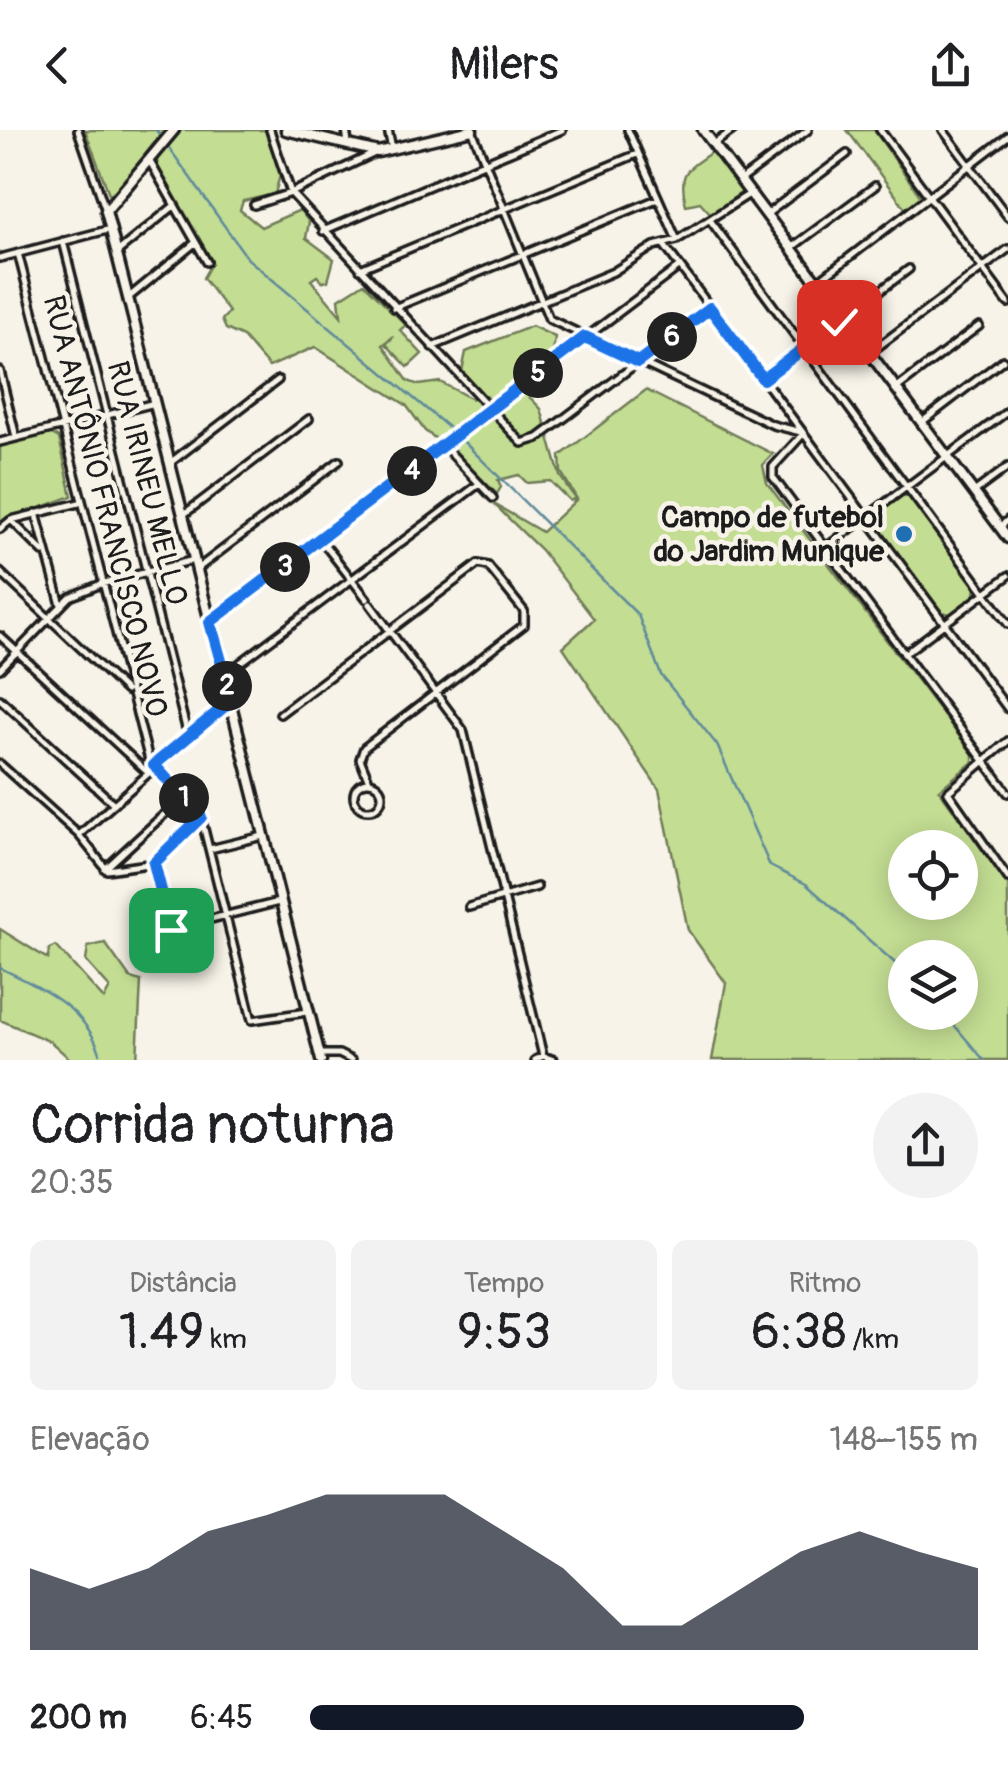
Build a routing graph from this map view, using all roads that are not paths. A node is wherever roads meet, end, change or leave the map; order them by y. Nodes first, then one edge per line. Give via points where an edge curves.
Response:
1 (78, 130) edge
2 (174, 130) edge
3 (270, 130) edge
4 (286, 130) edge
5 (346, 130) edge
6 (388, 130) edge
7 (472, 130) edge
8 (562, 130) edge
9 (628, 130) edge
10 (703, 130) edge
11 (734, 130) edge
12 (808, 130) edge
13 (880, 130) edge
14 (943, 130) edge
15 (304, 132) edge
16 (1007, 133) edge
17 (431, 135) edge
18 (348, 143) junction
19 (714, 144) junction
20 (392, 149) junction
21 (378, 152) junction
22 (638, 154) junction
23 (847, 154) dead end
24 (148, 160) junction
25 (483, 162) junction
26 (969, 165) junction
27 (741, 180) junction
28 (874, 186) dead end
29 (291, 193) junction
30 (751, 193) junction
31 (928, 196) junction
32 (657, 199) junction
33 (254, 205) dead end
34 (174, 206) junction
35 (503, 210) junction
36 (106, 211) junction
37 (767, 214) junction
38 (1008, 218) edge
39 (710, 220) junction
40 (110, 228) junction
41 (323, 231) junction
42 (676, 240) junction
43 (63, 241) junction
44 (195, 242) junction
45 (664, 245) junction
46 (792, 248) junction
47 (1008, 249) edge
48 (116, 253) junction
49 (18, 254) junction
50 (522, 255) junction
51 (0, 258) edge
52 (207, 262) dead end
53 (679, 267) junction
54 (982, 268) junction
55 (360, 269) junction
56 (909, 269) dead end
57 (816, 282) junction
58 (128, 298) junction
59 (539, 301) junction
60 (1008, 303) edge
61 (394, 308) junction
62 (710, 308) junction
63 (844, 318) junction
64 (979, 326) dead end
65 (585, 337) junction
66 (432, 347) junction
67 (802, 350) junction
68 (871, 352) junction
69 (1003, 360) dead end
70 (638, 362) junction
71 (0, 371) edge
72 (763, 379) junction
73 (278, 380) dead end
74 (897, 388) junction
75 (154, 403) junction
76 (1008, 410) edge
77 (490, 411) junction
78 (107, 416) junction
79 (310, 420) dead end
80 (922, 422) junction
81 (61, 427) junction
82 (802, 433) junction
83 (16, 438) junction
84 (0, 442) edge
85 (445, 447) junction
86 (947, 456) junction
87 (340, 461) dead end
88 (170, 463) junction
89 (1008, 467) edge
90 (479, 484) junction
91 (906, 487) junction
92 (974, 492) junction
93 (492, 498) dead end
94 (79, 503) junction
95 (36, 514) junction
96 (183, 515) junction
97 (865, 517) junction
98 (12, 520) junction
99 (1004, 523) edge
100 (0, 529) edge
101 (1008, 538) edge
102 (321, 540) junction
103 (825, 548) junction
104 (45, 554) junction
105 (196, 565) junction
106 (0, 572) edge
107 (147, 572) junction
108 (1008, 576) edge
109 (352, 580) junction
110 (101, 584) junction
111 (984, 593) junction
112 (61, 605) junction
113 (49, 618) junction
114 (210, 622) junction
115 (944, 624) junction
116 (1008, 624) edge
117 (390, 630) junction
118 (0, 636) edge
119 (17, 652) junction
120 (904, 654) junction
121 (0, 668) edge
122 (224, 675) junction
123 (437, 692) junction
124 (128, 693) junction
125 (0, 699) edge
126 (232, 700) junction
127 (1008, 710) edge
128 (280, 714) dead end
129 (188, 736) junction
130 (1008, 740) edge
131 (983, 759) junction
132 (0, 764) edge
133 (151, 768) junction
134 (369, 781) junction
135 (1008, 793) edge
136 (183, 796) junction
137 (113, 803) junction
138 (201, 817) junction
139 (79, 835) junction
140 (266, 835) junction
141 (210, 849) junction
142 (154, 863) junction
143 (104, 868) junction
144 (1008, 878) edge
145 (536, 887) dead end
146 (504, 896) junction
147 (282, 901) junction
148 (469, 907) dead end
149 (226, 916) junction
150 (310, 1011) junction
151 (543, 1056) junction
152 (320, 1057) edge
153 (351, 1060) edge
154 (536, 1060) edge
155 (554, 1060) edge

1 - 36 street
2 - 24 main road
3 - 29 street
4 - 15 main road
5 - 18 street
6 - 20 street
7 - 17 main road
7 - 25 street
8 - 25 street
9 - 22 street
10 - 19 main road
11 - 19 street
12 - 27 street
13 - 31 street
14 - 26 street
15 - 18 main road
16 - 26 street
17 - 20 main road
18 - 21 main road
19 - 27 main road
20 - 21 main road
21 - 29 street
22 - 32 street
22 - 35 street
23 - 37 street
24 - 34 street
24 - 36 main road
25 - 35 street
25 - 41 street
26 - 31 street
26 - 38 street
27 - 30 main road
28 - 46 street
29 - 33 street
29 - 41 street
30 - 37 main road
30 - 39 street
31 - 54 street
31 - 57 street
32 - 42 street
32 - 50 street
34 - 44 street
34 - 48 street
35 - 50 street
35 - 55 street
36 - 40 main road
37 - 46 main road
39 - 42 street
39 - 67 street
40 - 43 street
40 - 48 main road
41 - 55 street
42 - 45 street
43 - 49 street
43 - 78 street, RUA IRINEU MELLO
44 - 52 street
44 - 58 street
45 - 53 street
45 - 59 street
46 - 57 main road
47 - 54 street
48 - 58 main road
49 - 51 street
49 - 81 street, RUA ANTÔNIO FRANCISCO NOVO
50 - 59 street
50 - 61 street
53 - 62 street
53 - 65 street
54 - 60 street
54 - 68 street
55 - 61 street
56 - 63 street
57 - 63 main road
58 - 75 main road
59 - 65 street via 554,323
59 - 66 street
61 - 66 street
62 - 70 street
62 - 72 street
63 - 67 street
63 - 68 main road
64 - 74 street
65 - 70 street
65 - 77 street
66 - 77 street
67 - 72 street
67 - 91 street
68 - 74 main road
69 - 80 street
70 - 77 street via 538,438 522,443
70 - 82 street
71 - 83 street
72 - 82 street
73 - 88 street
74 - 80 main road
75 - 78 street
75 - 88 main road
76 - 86 street
77 - 85 street
78 - 81 street
78 - 107 street, RUA IRINEU MELLO
79 - 96 street
80 - 86 main road
81 - 83 street
81 - 94 street, RUA ANTÔNIO FRANCISCO NOVO
82 - 97 street
82 - 103 street via 772,474
83 - 84 street
85 - 90 street
85 - 102 street
86 - 91 street
86 - 92 main road
87 - 105 street
88 - 96 main road
89 - 92 street
90 - 93 street
90 - 109 street
91 - 97 street
91 - 111 street
92 - 99 main road
94 - 95 street
94 - 110 street, RUA ANTÔNIO FRANCISCO NOVO
95 - 98 street
95 - 104 street
96 - 105 main road
97 - 103 street
97 - 115 street
98 - 100 street
98 - 104 street
99 - 101 main road
102 - 109 street
102 - 114 street
103 - 120 street
104 - 112 street
105 - 107 street
105 - 114 main road
106 - 113 street
107 - 110 street
107 - 129 street, RUA IRINEU MELLO
108 - 111 street
109 - 117 street
109 - 122 street
110 - 112 street
110 - 124 street, RUA ANTÔNIO FRANCISCO NOVO
111 - 115 street
111 - 116 street
112 - 113 street
113 - 119 street
113 - 124 street
114 - 122 main road
115 - 120 street
115 - 127 street
117 - 123 street
117 - 123 street via 480,564 524,611 523,627
117 - 128 street
118 - 119 street
119 - 121 street
119 - 133 street
120 - 131 street
122 - 126 main road
123 - 134 street via 362,750
123 - 146 street via 465,738
124 - 133 street, RUA ANTÔNIO FRANCISCO NOVO
125 - 137 street
126 - 129 street
126 - 140 main road
129 - 133 street
130 - 131 street
131 - 135 street
131 - 144 street via 948,794
132 - 139 street
133 - 136 street
133 - 137 street
134 - 134 street via 356,786 353,796 366,810 382,795
136 - 138 street
136 - 143 street
137 - 139 street
138 - 141 street
138 - 142 street
139 - 143 street
140 - 141 street
140 - 147 main road
141 - 149 street
142 - 143 street via 117,872
142 - 149 street via 171,930
145 - 146 street
146 - 148 street
146 - 151 street
147 - 149 street
147 - 150 main road
149 - 150 street via 250,1018
150 - 152 main road
151 - 154 street
151 - 155 street
152 - 153 street

